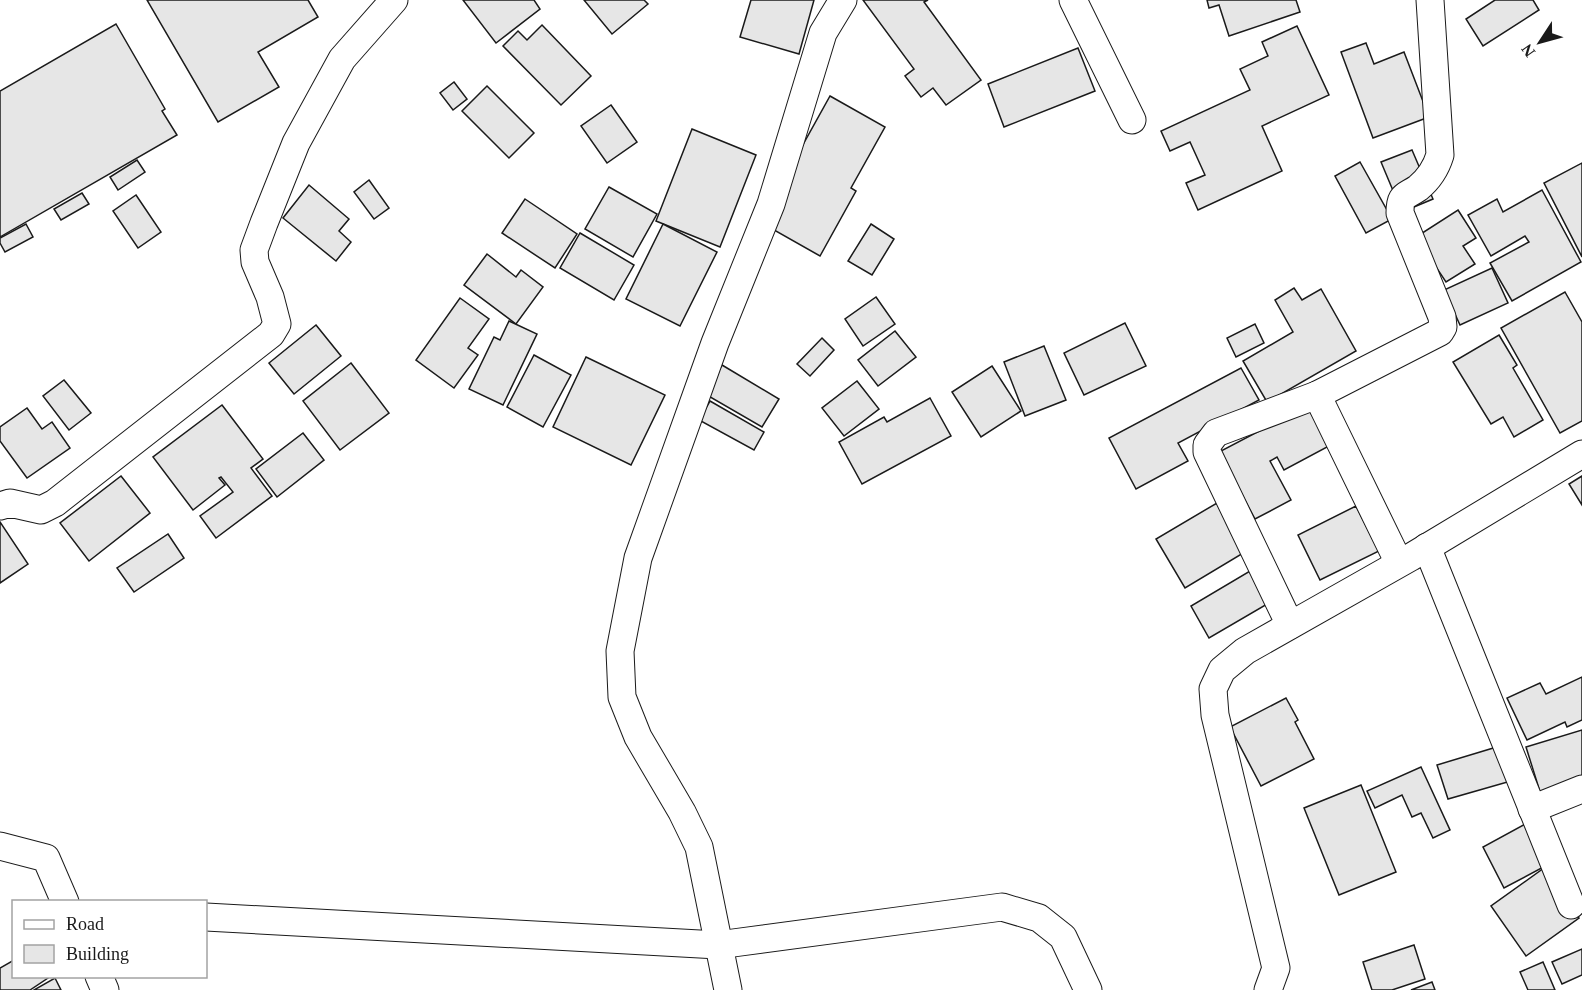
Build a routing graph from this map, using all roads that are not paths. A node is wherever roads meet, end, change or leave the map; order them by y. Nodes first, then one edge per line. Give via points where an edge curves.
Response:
1 (394, 0) edge
2 (843, 0) edge
3 (1073, 0) edge
4 (1430, 0) edge
5 (1132, 120) dead end
6 (1317, 395) junction
7 (1582, 454) edge
8 (0, 506) edge
9 (1427, 547) junction
10 (1399, 563) junction
11 (1290, 625) junction
12 (1582, 789) edge
13 (1532, 809) junction
14 (0, 846) edge
15 (64, 900) edge
16 (1571, 905) dead end
17 (207, 917) edge
18 (718, 945) junction
19 (728, 990) edge
20 (1088, 990) edge
21 (1268, 990) edge

1 - 8 street via 342,59 296,143 254,250 277,324 271,334 55,503 40,510 10,503
2 - 18 street via 823,33 771,204 715,343 638,558 620,651 622,697 638,737 699,847
3 - 5 street
4 - 6 street via 1440,155 1436,169 1418,188 1405,194 1400,213 1443,327
6 - 10 street
6 - 11 street via 1216,433 1207,445
7 - 9 street
9 - 10 street
9 - 13 street
10 - 11 street
11 - 21 street via 1245,651 1222,670 1213,689 1215,715 1276,968
12 - 13 street
13 - 16 street
14 - 15 street via 46,858
17 - 18 street
18 - 19 street
18 - 20 street via 1002,907 1039,918 1064,937

